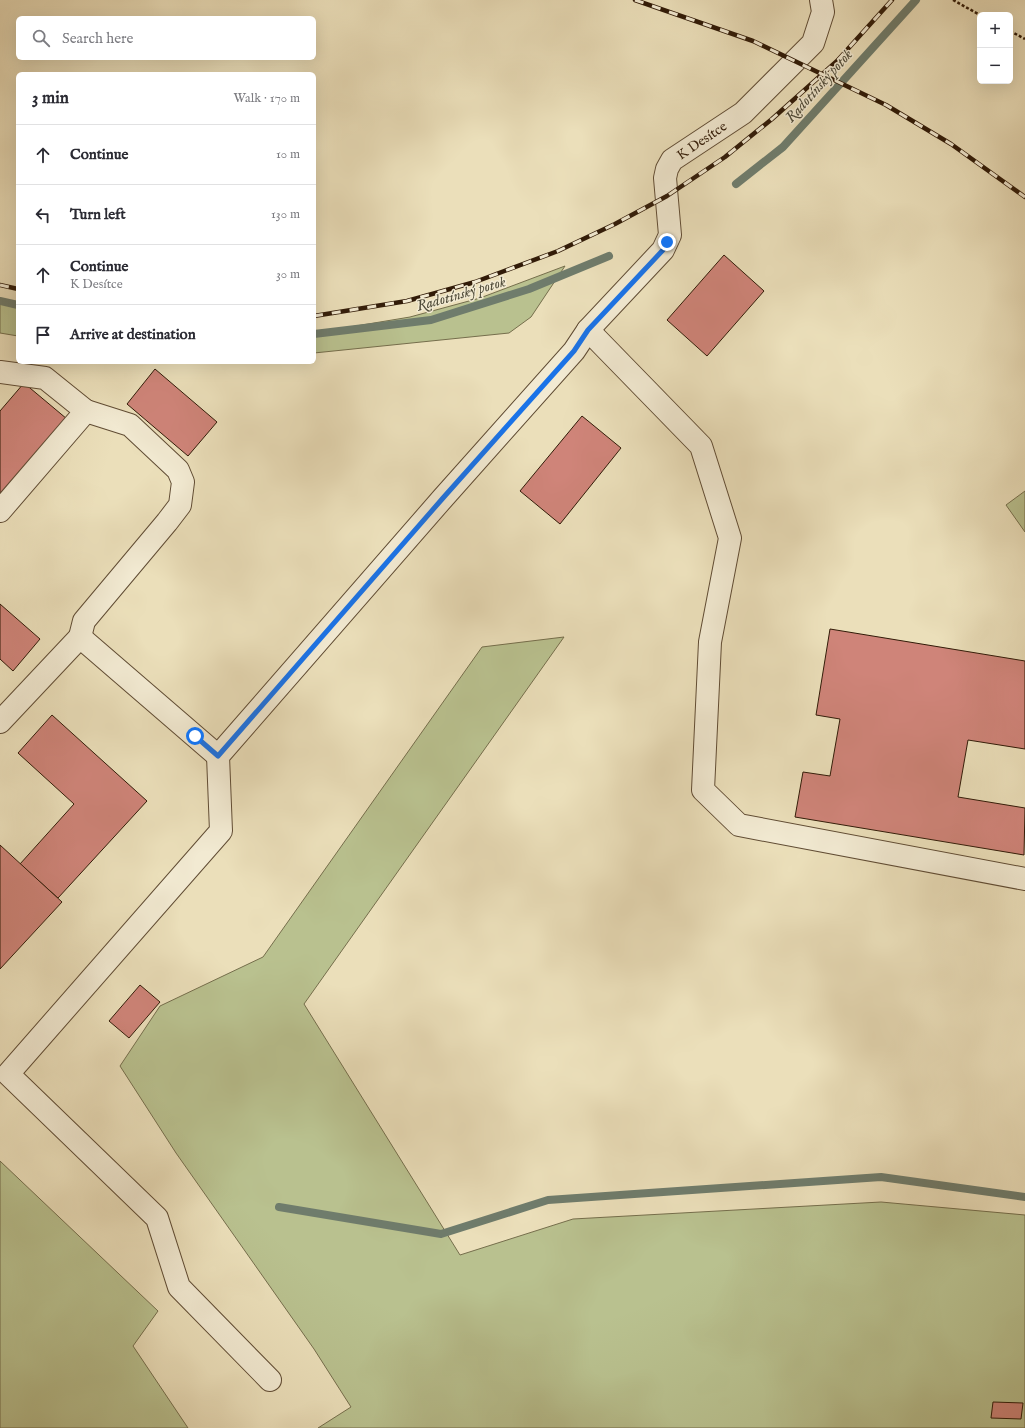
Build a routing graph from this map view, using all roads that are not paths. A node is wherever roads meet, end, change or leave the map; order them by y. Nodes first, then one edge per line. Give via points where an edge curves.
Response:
1 (821, 0) edge
2 (588, 330) junction
3 (0, 372) edge
4 (86, 410) junction
5 (0, 510) edge
6 (80, 637) junction
7 (0, 722) edge
8 (218, 756) junction
9 (1025, 879) edge
10 (270, 1380) dead end

1 - 2 lane, K Desítce via 823,12 814,43 743,114 672,160 665,178 670,235 668,240 663,250
2 - 8 lane, K Desítce via 574,351
2 - 9 lane via 701,446 730,538 710,642 703,790 739,825
3 - 4 lane via 45,378
4 - 5 lane
4 - 6 lane via 130,425 178,470 183,482 180,505 84,622
6 - 7 lane
6 - 8 lane
8 - 10 lane via 221,831 8,1074 157,1218 179,1287

